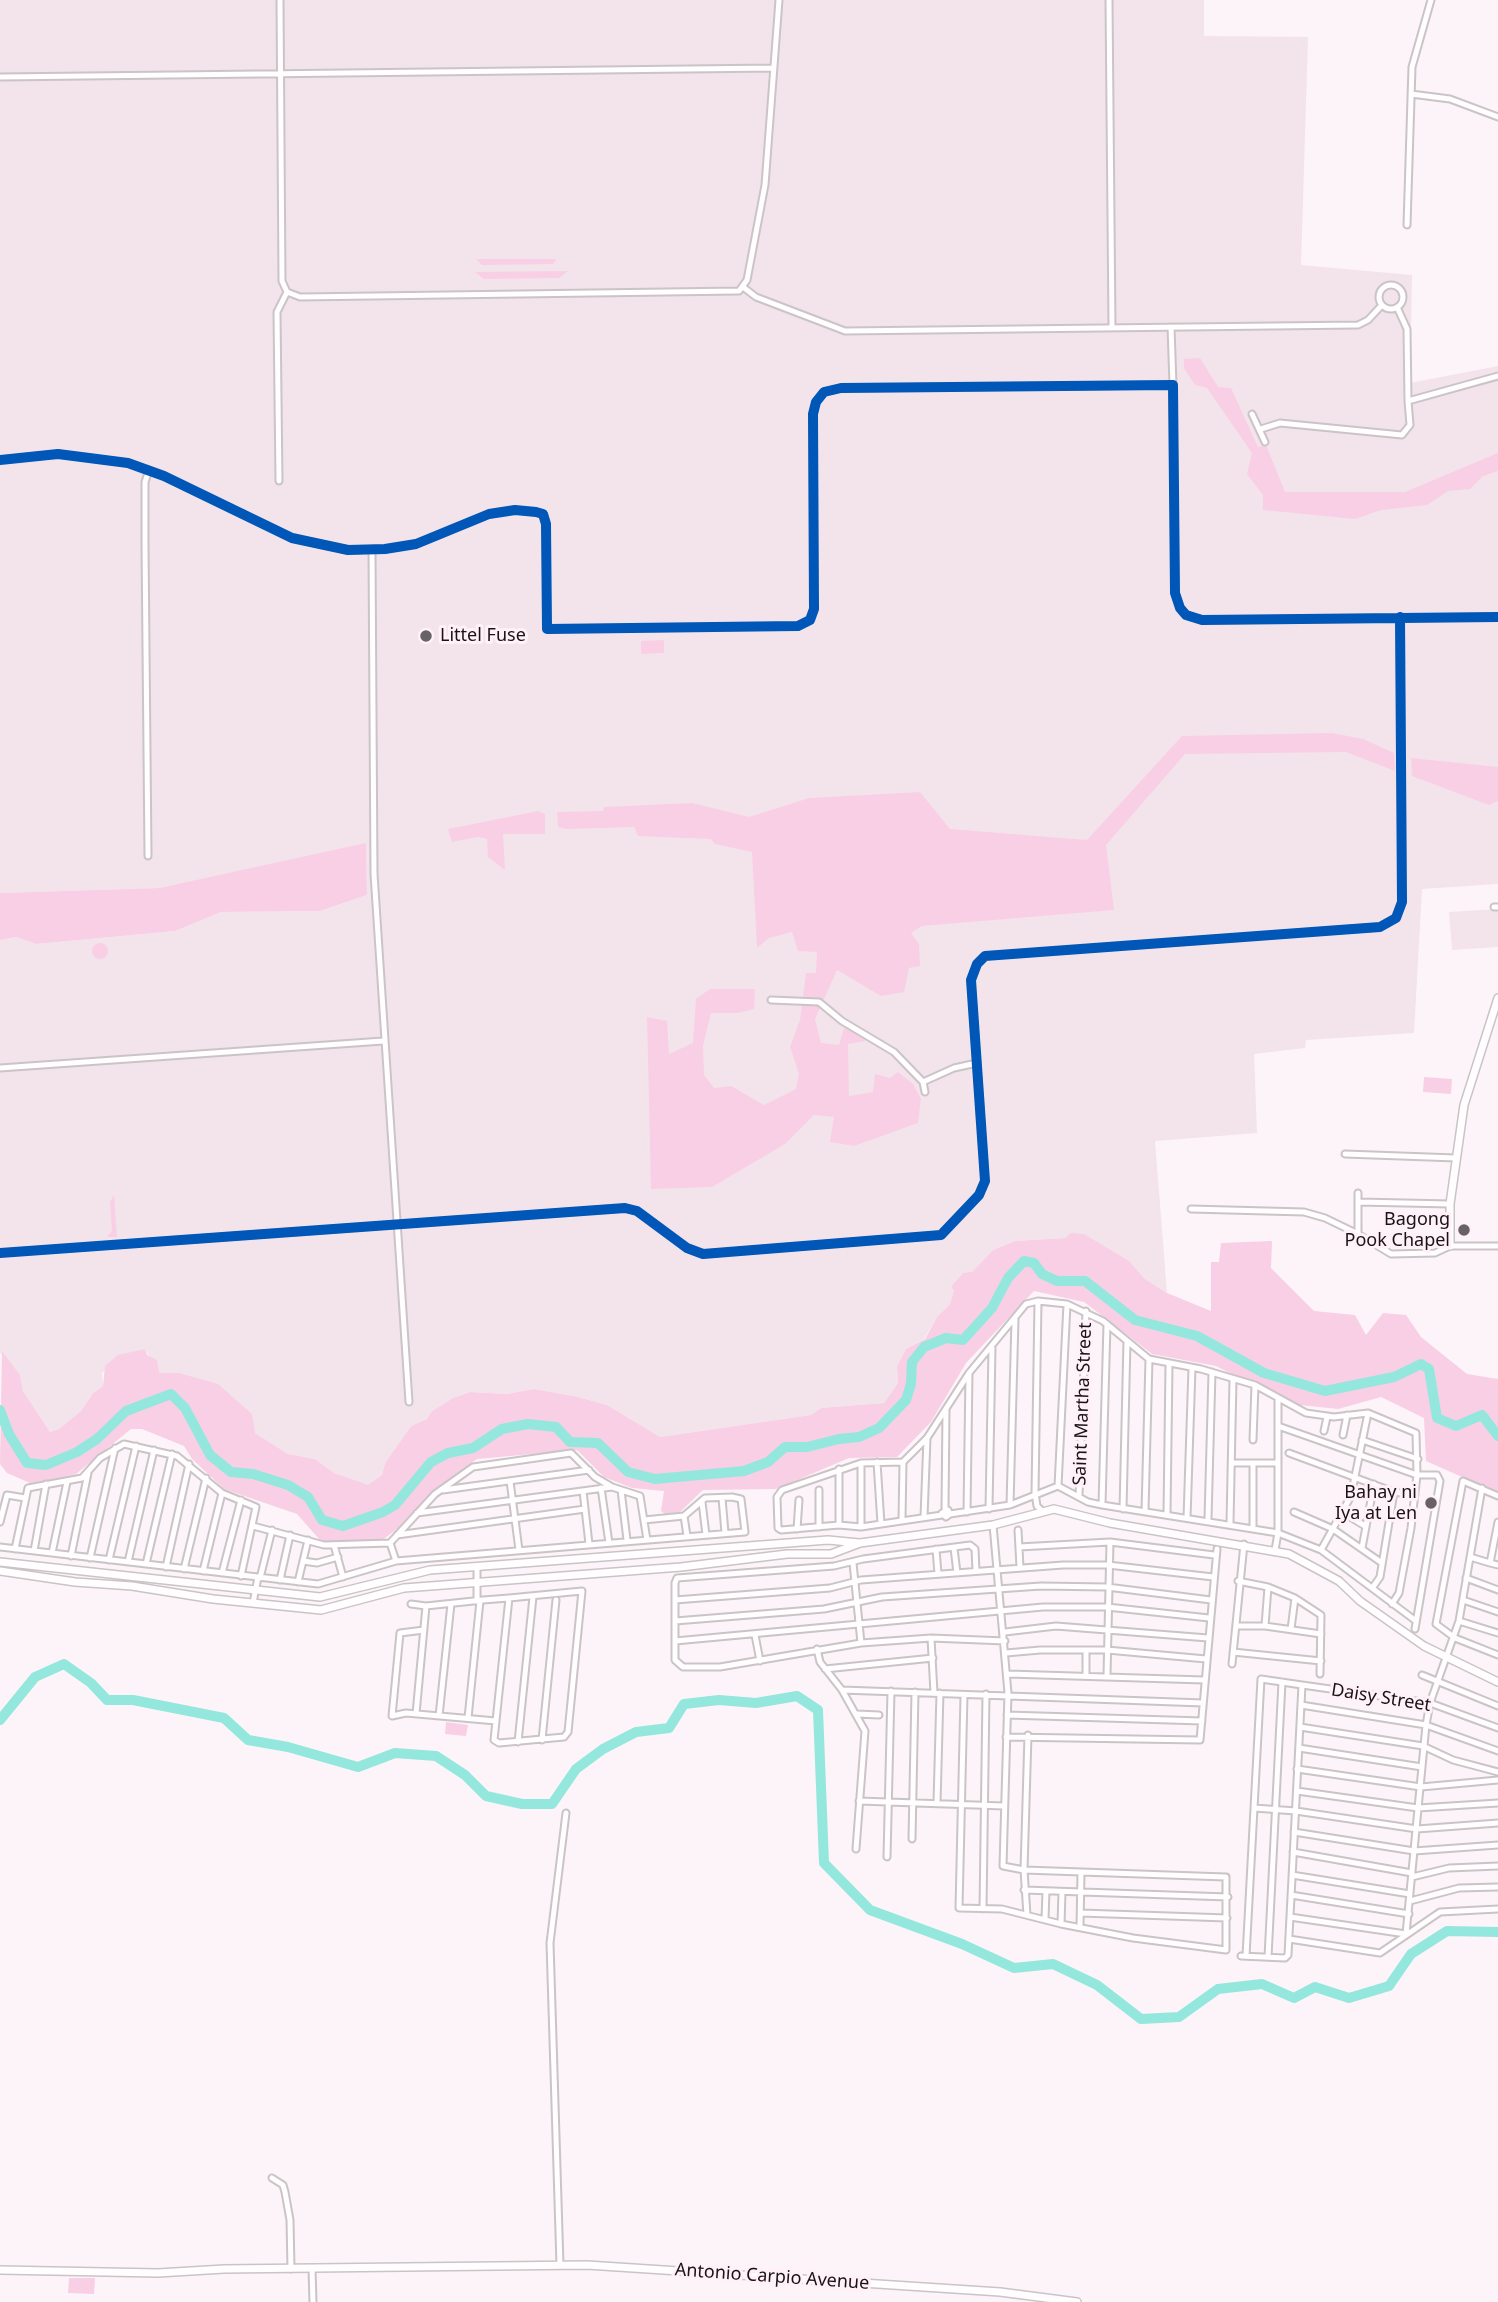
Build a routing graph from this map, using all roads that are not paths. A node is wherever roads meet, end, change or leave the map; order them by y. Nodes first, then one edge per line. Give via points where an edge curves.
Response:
1 (281, 0) edge
2 (779, 0) edge
3 (1109, 0) edge
4 (1431, 0) edge
5 (774, 68) junction
6 (282, 74) junction
7 (0, 77) edge
8 (1410, 94) junction
9 (1498, 117) edge
10 (1407, 225) dead end
11 (743, 287) junction
12 (287, 292) junction
13 (1382, 305) junction
14 (1397, 307) junction
15 (1112, 327) junction
16 (1171, 327) junction
17 (1498, 376) edge
18 (1172, 385) junction
19 (1408, 401) junction
20 (1252, 414) dead end
21 (1261, 429) junction
22 (1265, 442) dead end
23 (0, 460) edge
24 (149, 470) junction
25 (279, 481) dead end
26 (372, 550) junction
27 (1400, 617) junction
28 (1498, 617) edge
29 (148, 856) dead end
30 (1498, 998) edge
31 (771, 1000) dead end
32 (383, 1041) junction
33 (977, 1063) junction
34 (0, 1068) edge
35 (923, 1082) junction
36 (925, 1092) dead end
37 (1345, 1154) dead end
38 (1456, 1158) junction
39 (1358, 1193) dead end
40 (1359, 1202) junction
41 (1450, 1204) junction
42 (1191, 1209) dead end
43 (396, 1224) junction
44 (1357, 1234) junction
45 (1450, 1246) junction
46 (1498, 1246) edge
47 (0, 1253) edge
48 (1038, 1301) junction
49 (1067, 1304) junction
50 (1086, 1311) junction
51 (1015, 1319) junction
52 (1107, 1324) junction
53 (1127, 1341) junction
54 (992, 1346) junction
55 (1149, 1359) junction
56 (1169, 1365) junction
57 (1192, 1367) junction
58 (1212, 1372) junction
59 (969, 1373) junction
60 (1233, 1379) junction
61 (1255, 1385) junction
62 (1278, 1398) junction
63 (408, 1402) dead end
64 (946, 1409) junction
65 (1368, 1413) junction
66 (1347, 1415) junction
67 (1327, 1417) junction
68 (1278, 1426) junction
69 (1324, 1431) dead end
70 (1343, 1435) dead end
71 (927, 1438) junction
72 (1253, 1440) dead end
73 (1362, 1440) junction
74 (136, 1446) junction
75 (115, 1447) junction
76 (154, 1450) junction
77 (1289, 1453) dead end
78 (172, 1454) junction
79 (1361, 1455) junction
80 (1418, 1459) junction
81 (877, 1462) junction
82 (903, 1462) junction
83 (861, 1463) junction
84 (1232, 1463) junction
85 (1277, 1463) junction
86 (189, 1464) junction
87 (1254, 1464) junction
88 (839, 1469) junction
89 (89, 1470) junction
90 (589, 1470) junction
91 (1417, 1475) junction
92 (1354, 1476) junction
93 (206, 1478) junction
94 (510, 1481) junction
95 (66, 1482) junction
96 (46, 1484) junction
97 (1374, 1484) junction
98 (1058, 1486) junction
99 (612, 1487) junction
100 (601, 1488) junction
101 (1482, 1488) junction
102 (441, 1490) junction
103 (621, 1490) junction
104 (819, 1490) dead end
105 (583, 1491) junction
106 (1394, 1492) junction
107 (222, 1493) junction
108 (1035, 1493) junction
109 (1415, 1495) junction
110 (1079, 1496) junction
111 (1498, 1496) edge
112 (722, 1497) junction
113 (25, 1498) junction
114 (241, 1500) junction
115 (512, 1500) junction
116 (799, 1500) dead end
117 (702, 1502) dead end
118 (1010, 1504) junction
119 (1102, 1504) junction
120 (585, 1509) junction
121 (989, 1509) junction
122 (1123, 1509) junction
123 (1042, 1511) junction
124 (1145, 1511) junction
125 (967, 1512) junction
126 (1294, 1512) dead end
127 (1342, 1512) junction
128 (418, 1513) junction
129 (946, 1513) junction
130 (1167, 1514) junction
131 (684, 1516) junction
132 (924, 1517) junction
133 (1187, 1518) junction
134 (515, 1520) junction
135 (644, 1520) junction
136 (902, 1520) junction
137 (1208, 1520) junction
138 (0, 1522) edge
139 (1498, 1522) edge
140 (881, 1524) junction
141 (1230, 1524) junction
142 (839, 1525) junction
143 (993, 1525) junction
144 (253, 1526) junction
145 (1366, 1526) junction
146 (819, 1527) junction
147 (860, 1527) junction
148 (1253, 1528) junction
149 (797, 1529) junction
150 (1333, 1529) junction
151 (272, 1530) junction
152 (1018, 1530) dead end
153 (725, 1533) junction
154 (1278, 1533) junction
155 (290, 1535) junction
156 (397, 1535) junction
157 (706, 1535) junction
158 (687, 1536) junction
159 (308, 1540) junction
160 (627, 1540) dead end
161 (647, 1540) junction
162 (1110, 1542) junction
163 (609, 1543) junction
164 (860, 1543) junction
165 (390, 1544) junction
166 (589, 1544) junction
167 (1244, 1544) junction
168 (334, 1545) junction
169 (0, 1547) edge
170 (1019, 1547) junction
171 (954, 1548) junction
172 (1362, 1548) junction
173 (15, 1549) junction
174 (936, 1549) junction
175 (519, 1550) junction
176 (1275, 1550) junction
177 (1321, 1550) junction
178 (34, 1551) junction
179 (52, 1553) junction
180 (71, 1556) junction
181 (338, 1557) junction
182 (1470, 1557) junction
183 (90, 1558) junction
184 (109, 1560) junction
185 (303, 1561) junction
186 (396, 1561) junction
187 (0, 1562) edge
188 (128, 1562) junction
189 (853, 1563) junction
190 (1382, 1563) junction
191 (1490, 1563) junction
192 (146, 1564) junction
193 (1108, 1565) junction
194 (1498, 1565) edge
195 (166, 1567) junction
196 (1020, 1567) junction
197 (477, 1568) junction
198 (184, 1569) junction
199 (998, 1570) junction
200 (0, 1571) edge
201 (203, 1571) junction
202 (976, 1571) junction
203 (222, 1573) junction
204 (957, 1573) junction
205 (938, 1574) junction
206 (241, 1576) junction
207 (257, 1577) junction
208 (343, 1577) junction
209 (1213, 1577) junction
210 (1466, 1578) junction
211 (280, 1580) junction
212 (1238, 1581) junction
213 (298, 1582) junction
214 (855, 1582) junction
215 (479, 1584) junction
216 (1107, 1587) junction
217 (1268, 1587) junction
218 (1373, 1587) junction
219 (255, 1590) junction
220 (998, 1590) junction
221 (1498, 1590) edge
222 (533, 1597) dead end
223 (509, 1598) junction
224 (1295, 1598) junction
225 (556, 1600) dead end
226 (675, 1600) junction
227 (1211, 1600) junction
228 (1463, 1600) junction
229 (480, 1601) junction
230 (856, 1603) junction
231 (253, 1604) junction
232 (411, 1604) dead end
233 (451, 1604) junction
234 (1392, 1604) junction
235 (426, 1606) junction
236 (1107, 1607) junction
237 (1001, 1612) junction
238 (1498, 1612) edge
239 (1209, 1618) junction
240 (675, 1621) junction
241 (1416, 1621) junction
242 (1459, 1621) junction
243 (858, 1623) junction
244 (1236, 1626) junction
245 (1265, 1626) junction
246 (1291, 1629) junction
247 (1415, 1629) dead end
248 (424, 1630) junction
249 (1107, 1630) junction
250 (1005, 1632) junction
251 (1498, 1633) edge
252 (1321, 1634) junction
253 (755, 1635) junction
254 (931, 1638) junction
255 (1208, 1638) junction
256 (1455, 1638) junction
257 (675, 1641) junction
258 (1005, 1641) junction
259 (861, 1643) junction
260 (817, 1649) junction
261 (1086, 1650) junction
262 (1107, 1650) junction
263 (1233, 1652) junction
264 (1006, 1653) junction
265 (1498, 1656) edge
266 (933, 1658) junction
267 (1206, 1659) junction
268 (1448, 1659) junction
269 (760, 1661) junction
270 (1321, 1661) junction
271 (1232, 1664) dead end
272 (825, 1669) junction
273 (1008, 1674) junction
274 (1321, 1674) dead end
275 (1086, 1675) junction
276 (1422, 1675) dead end
277 (1107, 1676) junction
278 (1204, 1680) junction
279 (1282, 1682) junction
280 (1498, 1682) edge
281 (1439, 1684) junction
282 (1302, 1685) junction
283 (842, 1690) junction
284 (891, 1691) junction
285 (915, 1692) junction
286 (937, 1693) junction
287 (1008, 1693) junction
288 (986, 1694) junction
289 (964, 1695) junction
290 (1203, 1703) junction
291 (1430, 1703) junction
292 (1301, 1705) junction
293 (1498, 1706) edge
294 (416, 1714) junction
295 (857, 1714) junction
296 (879, 1715) dead end
297 (1007, 1715) junction
298 (439, 1716) junction
299 (468, 1718) junction
300 (496, 1721) junction
301 (1202, 1721) junction
302 (1426, 1725) junction
303 (1300, 1727) junction
304 (1498, 1728) edge
305 (1028, 1735) junction
306 (1006, 1737) junction
307 (542, 1740) junction
308 (518, 1742) junction
309 (1423, 1746) junction
310 (1299, 1748) junction
311 (1498, 1751) edge
312 (1422, 1767) junction
313 (1297, 1769) junction
314 (1498, 1772) edge
315 (1498, 1780) edge
316 (1421, 1787) junction
317 (1297, 1791) junction
318 (859, 1801) junction
319 (888, 1802) junction
320 (913, 1803) junction
321 (937, 1803) junction
322 (1498, 1803) edge
323 (961, 1804) junction
324 (985, 1805) junction
325 (1004, 1806) junction
326 (1254, 1808) junction
327 (1419, 1808) junction
328 (1274, 1810) junction
329 (1296, 1811) junction
330 (566, 1813) dead end
331 (1498, 1823) edge
332 (1417, 1829) junction
333 (1294, 1832) junction
334 (912, 1839) dead end
335 (1498, 1845) edge
336 (856, 1849) dead end
337 (1414, 1851) junction
338 (1293, 1852) junction
339 (887, 1857) dead end
340 (1498, 1866) edge
341 (1024, 1870) junction
342 (1081, 1872) junction
343 (1292, 1875) junction
344 (1412, 1875) junction
345 (1498, 1887) edge
346 (1024, 1890) junction
347 (1046, 1891) junction
348 (1062, 1892) junction
349 (1081, 1892) junction
350 (1291, 1895) junction
351 (1227, 1897) junction
352 (1410, 1897) junction
353 (983, 1909) junction
354 (1498, 1909) edge
355 (1081, 1913) junction
356 (1409, 1914) junction
357 (1027, 1915) junction
358 (1290, 1917) junction
359 (1227, 1918) junction
360 (1045, 1919) junction
361 (1061, 1924) junction
362 (1080, 1927) junction
363 (1406, 1934) junction
364 (1289, 1939) junction
365 (1268, 1957) junction
366 (272, 2178) dead end
367 (560, 2265) junction
368 (290, 2269) junction
369 (313, 2269) junction
370 (0, 2270) edge
371 (313, 2302) edge
372 (1077, 2302) edge

1 - 6 street
2 - 5 street
3 - 15 street
4 - 8 street via 1415,48
5 - 6 street
5 - 11 street via 765,185
6 - 7 street
6 - 12 street via 282,281
8 - 9 street via 1450,99
8 - 10 street
11 - 12 street via 732,292 300,297
11 - 15 street via 756,297 840,330
12 - 25 street via 277,312
13 - 14 street
13 - 14 street via 1380,291 1392,284 1403,292
13 - 16 street via 1358,325
14 - 19 street via 1407,329
15 - 16 street
16 - 18 street
17 - 19 street
18 - 26 street via 841,388 824,392 813,414 814,609 803,625 547,629 546,524 536,512 495,513 423,542
18 - 27 street via 1175,593 1182,611 1202,620
19 - 21 street via 1410,425 1402,435 1280,424
20 - 21 street
21 - 22 street
23 - 24 street via 78,455
24 - 26 street via 303,542
24 - 29 street via 145,497
26 - 32 street via 374,864
27 - 28 street
27 - 33 street via 1402,902 1394,920 1382,926 988,955 977,964 971,980
30 - 38 street via 1467,1091
31 - 35 street via 819,1002 885,1045
32 - 34 street
32 - 43 street
33 - 35 street
33 - 43 street via 984,1185 948,1231 937,1236 703,1254 628,1208
35 - 36 street
37 - 38 street
38 - 41 street
39 - 40 street
40 - 41 street
40 - 44 street
41 - 45 street
42 - 44 street via 1304,1212
43 - 47 street
43 - 63 street
44 - 45 street via 1391,1254 1435,1253
45 - 46 street
48 - 49 street
48 - 51 street via 1026,1304
48 - 108 street
49 - 50 street
49 - 98 street
50 - 52 street
50 - 110 street, Saint Martha Street
51 - 54 street
51 - 118 street
52 - 53 street
52 - 119 street
53 - 55 street
53 - 122 street
54 - 59 street
54 - 121 street
55 - 56 street
55 - 124 street
56 - 57 street
56 - 130 street
57 - 58 street
57 - 133 street
58 - 60 street
58 - 137 street
59 - 64 street
59 - 125 street
60 - 61 street
60 - 84 street
61 - 62 street
61 - 72 street
62 - 67 street via 1306,1413
62 - 68 street
64 - 71 street
64 - 129 street
65 - 66 street
65 - 73 street
65 - 80 street via 1416,1433
66 - 67 street
66 - 70 street
67 - 69 street
68 - 79 street
68 - 85 street
71 - 82 street
71 - 132 street
73 - 79 street
73 - 80 street
74 - 75 street
74 - 76 street
74 - 184 street
75 - 89 street
75 - 183 street
76 - 78 street
76 - 188 street
77 - 92 street
78 - 86 street
78 - 192 street
79 - 91 street
79 - 92 street
80 - 91 street
81 - 82 street
81 - 83 street
81 - 140 street
82 - 136 street
83 - 88 street
83 - 147 street
84 - 87 street
84 - 141 street
85 - 87 street
85 - 154 street
86 - 93 street
86 - 195 street
87 - 148 street
88 - 142 street
88 - 149 street via 778,1493 778,1528
89 - 95 street via 82,1478
89 - 180 street
90 - 94 street
90 - 99 street
90 - 102 street via 571,1453 472,1467
91 - 109 street
91 - 241 street via 1437,1475 1440,1481
92 - 97 street
92 - 127 street
93 - 107 street
93 - 198 street
94 - 102 street
94 - 115 street
95 - 96 street
95 - 179 street
96 - 113 street via 29,1487
96 - 178 street
97 - 106 street
97 - 145 street
98 - 108 street
98 - 110 street
99 - 100 street
99 - 103 street
100 - 105 street
100 - 163 street
101 - 111 street
101 - 182 street
101 - 256 street via 1466,1480 1461,1486 1436,1624
102 - 128 street
103 - 135 street via 640,1496
103 - 160 street
104 - 146 street
105 - 115 street
105 - 120 street
106 - 109 street
106 - 190 street
107 - 114 street
107 - 201 street
108 - 118 street
108 - 123 street
109 - 234 street via 1399,1593
110 - 119 street
112 - 131 street via 705,1498
112 - 153 street
112 - 153 street via 741,1499 745,1532
113 - 138 street via 7,1495
113 - 173 street
114 - 144 street via 257,1508
114 - 203 street
115 - 128 street
115 - 134 street
116 - 149 street
117 - 157 street
118 - 121 street
119 - 122 street
120 - 134 street
120 - 166 street
121 - 125 street
122 - 124 street
123 - 143 street
123 - 167 street via 1054,1509 1110,1523
124 - 130 street
125 - 129 street
126 - 150 street
127 - 145 street
127 - 150 street
128 - 156 street
129 - 132 street
130 - 133 street
131 - 135 street
131 - 158 street
132 - 136 street
133 - 137 street
134 - 156 street
134 - 175 street
135 - 161 street
136 - 140 street
137 - 141 street
139 - 191 street
140 - 147 street
141 - 148 street
142 - 146 street
142 - 147 street
143 - 164 street
143 - 199 street
144 - 151 street
144 - 206 street
145 - 172 street
146 - 149 street
148 - 154 street
150 - 172 street
150 - 177 street
151 - 155 street
151 - 207 street
152 - 170 street
153 - 157 street
154 - 176 street
154 - 177 street
155 - 159 street
155 - 211 street
156 - 165 street
157 - 158 street
158 - 161 street
159 - 168 street
159 - 185 street
161 - 163 street
162 - 170 street
162 - 193 street
162 - 209 street via 1216,1552
163 - 166 street
164 - 197 street via 828,1540
164 - 215 street via 831,1554
165 - 168 street
165 - 186 street
166 - 175 street
167 - 176 street
167 - 212 street
168 - 181 street
169 - 173 street
170 - 196 street
171 - 174 street
171 - 202 street via 973,1545
171 - 204 street
172 - 190 street
173 - 178 street
174 - 189 street
174 - 205 street
175 - 186 street
176 - 268 street via 1324,1571 1395,1628
177 - 218 street
178 - 179 street
179 - 180 street
180 - 183 street
181 - 185 street via 317,1563
181 - 208 street
182 - 191 street
182 - 210 street
183 - 184 street
184 - 188 street
185 - 213 street
186 - 208 street
187 - 219 street
188 - 192 street
189 - 214 street
189 - 226 street via 679,1578 674,1583
190 - 218 street
191 - 194 street
192 - 195 street
193 - 196 street
193 - 209 street
193 - 216 street
195 - 198 street
196 - 199 street
197 - 215 street
197 - 219 street via 430,1570 320,1597
198 - 201 street
199 - 202 street
199 - 220 street
200 - 231 street
201 - 203 street
202 - 204 street
203 - 206 street
204 - 205 street
205 - 214 street
206 - 207 street
207 - 211 street
207 - 219 street
208 - 213 street via 318,1584
209 - 227 street
210 - 221 street
210 - 228 street
211 - 213 street
212 - 217 street
212 - 244 street
214 - 226 street
214 - 230 street
215 - 229 street via 483,1590
215 - 231 street via 404,1588 321,1610
216 - 220 street
216 - 227 street
216 - 236 street
217 - 224 street
217 - 245 street
218 - 234 street
219 - 231 street
220 - 230 street via 882,1597
220 - 237 street
222 - 308 street
223 - 229 street
223 - 300 street
223 - 307 street via 582,1591 568,1732 564,1737
224 - 246 street
224 - 252 street via 1321,1615
225 - 307 street
226 - 240 street
227 - 239 street
228 - 238 street
228 - 242 street
229 - 233 street
229 - 299 street
230 - 240 street
230 - 243 street
232 - 235 street
233 - 235 street
233 - 298 street
234 - 241 street
235 - 248 street
236 - 237 street
236 - 239 street
236 - 249 street
237 - 243 street
237 - 250 street
239 - 255 street
240 - 257 street
241 - 247 street
242 - 251 street
242 - 256 street
243 - 253 street
243 - 259 street
244 - 245 street
244 - 263 street
245 - 246 street
246 - 252 street
248 - 294 street
248 - 294 street via 400,1633 391,1714
249 - 250 street via 1056,1626
249 - 255 street
249 - 262 street
250 - 258 street
252 - 270 street
253 - 257 street
253 - 269 street
254 - 258 street
254 - 259 street
254 - 266 street
255 - 267 street
256 - 265 street
256 - 268 street
257 - 269 street via 675,1660 683,1667
258 - 264 street
259 - 260 street
260 - 269 street
260 - 272 street
261 - 262 street
261 - 264 street
261 - 275 street
262 - 267 street
262 - 277 street
263 - 270 street
263 - 271 street
264 - 273 street
266 - 272 street
266 - 286 street
267 - 278 street
268 - 280 street
268 - 281 street
270 - 274 street
272 - 283 street
273 - 275 street
273 - 287 street
275 - 277 street
276 - 281 street
277 - 278 street
278 - 290 street
279 - 282 street, Daisy Street
279 - 326 street via 1259,1680
279 - 328 street
281 - 291 street
281 - 293 street
282 - 291 street, Daisy Street
282 - 292 street
283 - 284 street
283 - 295 street
284 - 285 street
284 - 319 street
285 - 286 street
285 - 320 street
286 - 289 street
286 - 321 street
287 - 288 street
287 - 290 street
287 - 297 street
288 - 289 street
288 - 324 street
289 - 323 street
290 - 301 street
291 - 302 street
291 - 304 street, Daisy Street
292 - 302 street
292 - 303 street
294 - 298 street
295 - 296 street
295 - 318 street via 865,1731
297 - 301 street
297 - 306 street
298 - 299 street
299 - 300 street
300 - 308 street via 494,1740
301 - 305 street via 1197,1741
302 - 309 street
302 - 311 street
303 - 309 street
303 - 310 street
305 - 306 street
305 - 341 street
306 - 325 street
307 - 308 street
309 - 312 street
309 - 314 street
310 - 312 street
310 - 313 street
312 - 316 street
313 - 316 street
313 - 317 street
315 - 316 street
316 - 327 street
317 - 327 street
317 - 329 street
318 - 319 street
318 - 336 street
319 - 320 street
319 - 339 street
320 - 321 street
320 - 334 street
321 - 323 street
322 - 327 street
323 - 324 street
323 - 353 street via 959,1908
324 - 325 street
324 - 353 street
325 - 341 street via 1002,1865
326 - 328 street
326 - 365 street via 1243,1956
327 - 332 street
328 - 329 street
328 - 365 street
329 - 332 street
329 - 333 street
330 - 367 street via 550,1943
331 - 332 street
332 - 337 street
333 - 337 street
333 - 338 street
335 - 337 street
337 - 344 street
338 - 343 street
338 - 344 street
340 - 344 street
341 - 342 street
341 - 346 street
342 - 349 street
342 - 351 street via 1225,1877
343 - 350 street
343 - 352 street
344 - 352 street
345 - 352 street
346 - 347 street
346 - 357 street
347 - 348 street
347 - 360 street
348 - 349 street
348 - 361 street
349 - 351 street
349 - 355 street
350 - 356 street
350 - 358 street
351 - 359 street
352 - 356 street
353 - 357 street
354 - 363 street via 1440,1912
355 - 359 street
355 - 362 street
356 - 363 street
357 - 360 street
358 - 363 street
358 - 364 street
359 - 362 street via 1226,1950
360 - 361 street
361 - 362 street
363 - 364 street via 1380,1953
364 - 365 street via 1287,1957
366 - 368 street via 285,2192
367 - 369 street, Antonio Carpio Avenue
367 - 372 street, Antonio Carpio Avenue via 1000,2292
368 - 369 street, Antonio Carpio Avenue
368 - 370 street, Antonio Carpio Avenue via 158,2273
369 - 371 street

